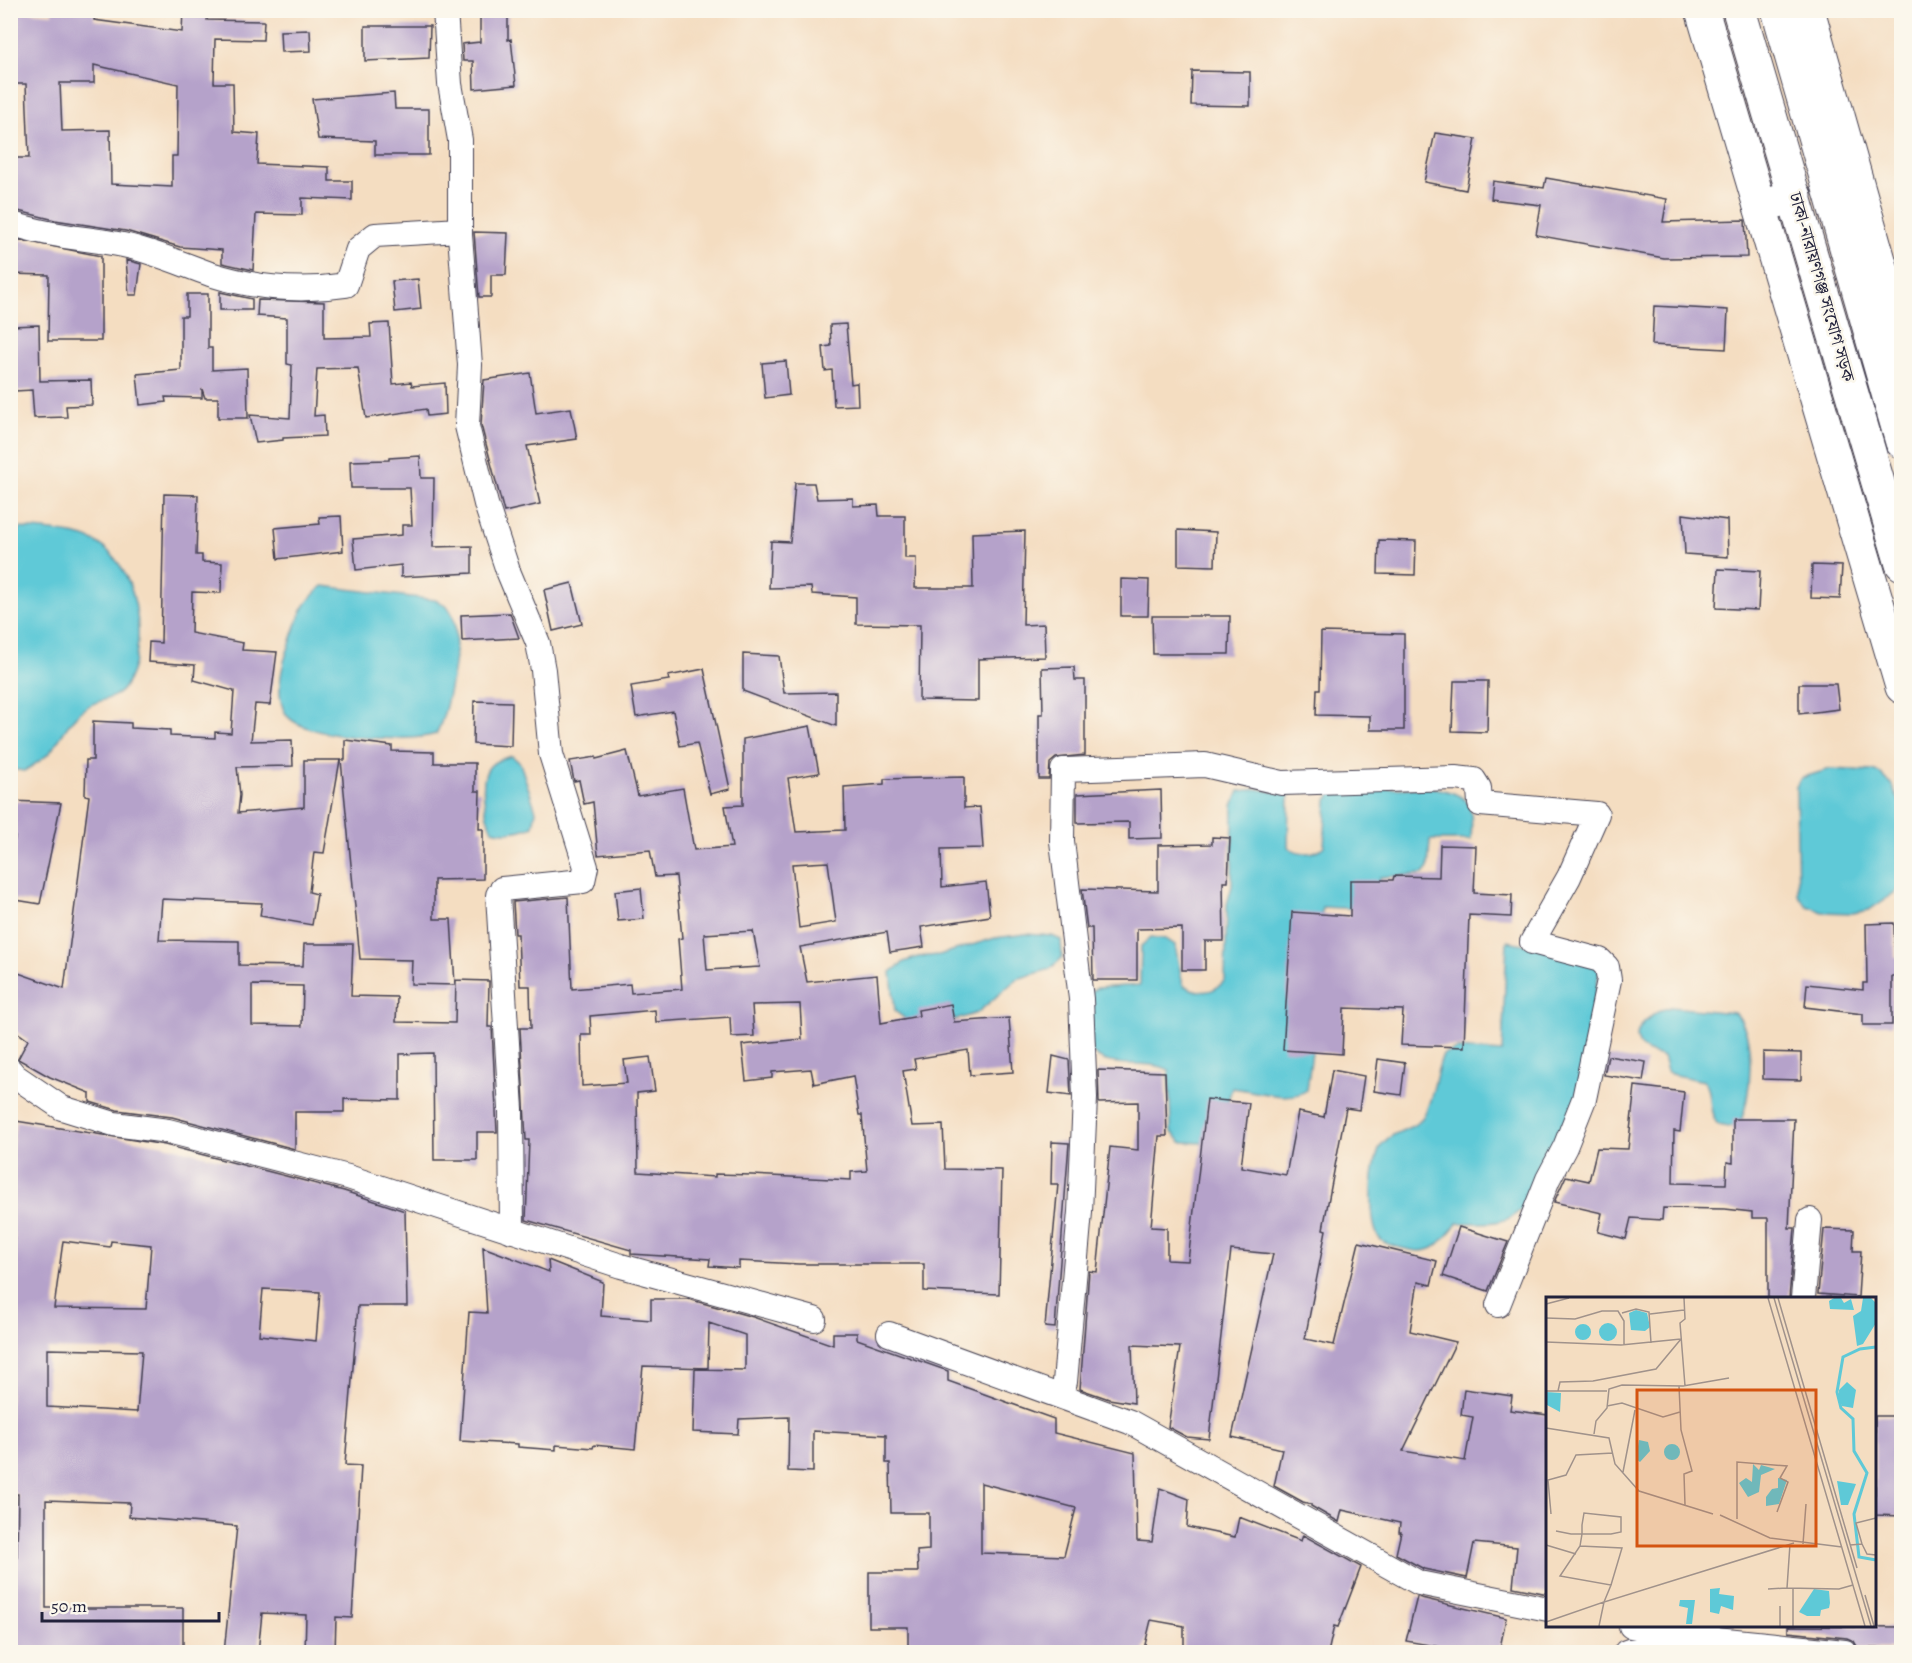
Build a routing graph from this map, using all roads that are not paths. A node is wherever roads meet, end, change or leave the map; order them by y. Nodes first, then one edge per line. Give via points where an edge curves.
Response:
1 (445, 10) edge
2 (1702, 10) edge
3 (1739, 10) edge
4 (1778, 10) edge
5 (1808, 10) edge
6 (1837, 165) junction
7 (1795, 196) junction
8 (1760, 206) junction
9 (10, 223) edge
10 (460, 230) junction
11 (1902, 341) edge
12 (1902, 442) edge
13 (1902, 564) edge
14 (1902, 687) edge
15 (10, 1070) edge
16 (1810, 1220) dead end
17 (512, 1231) junction
18 (1803, 1297) edge
19 (1498, 1305) dead end
20 (814, 1319) dead end
21 (889, 1334) dead end
22 (1065, 1382) dead end
23 (1546, 1609) edge
24 (1636, 1627) edge
25 (1676, 1635) junction
26 (1772, 1635) edge
27 (1631, 1652) edge
28 (1845, 1653) edge

1 - 10 street via 450,84 460,140
2 - 8 main road
3 - 7 main road, ঢাকা-নারায়ণগঞ্জ সংযোগ সড়ক
4 - 6 main road, ঢাকা-নারায়ণগঞ্জ সংযোগ সড়ক
5 - 6 main road
6 - 11 main road
6 - 12 main road, ঢাকা-নারায়ণগঞ্জ সংযোগ সড়ক
7 - 8 main road
7 - 13 main road, ঢাকা-নারায়ণগঞ্জ সংযোগ সড়ক
8 - 14 main road
9 - 10 street via 67,238 124,246 214,275 273,287 315,290 346,285 358,249 375,235
10 - 17 street via 470,365 466,426 508,572 537,644 551,754 586,867 583,881 502,889 498,895 511,1109
15 - 17 street via 62,1108 114,1124 168,1131 348,1177
16 - 18 street
17 - 20 street via 621,1266
19 - 22 street via 1584,1099 1609,980 1607,968 1600,960 1532,942 1569,877 1597,814 1480,804 1479,788 1473,780 1455,778 1282,783 1205,765 1063,770 1062,842 1081,999 1085,1098 1080,1212
21 - 23 street via 1130,1422 1419,1583
24 - 25 street
25 - 26 street
25 - 27 street
26 - 28 street

